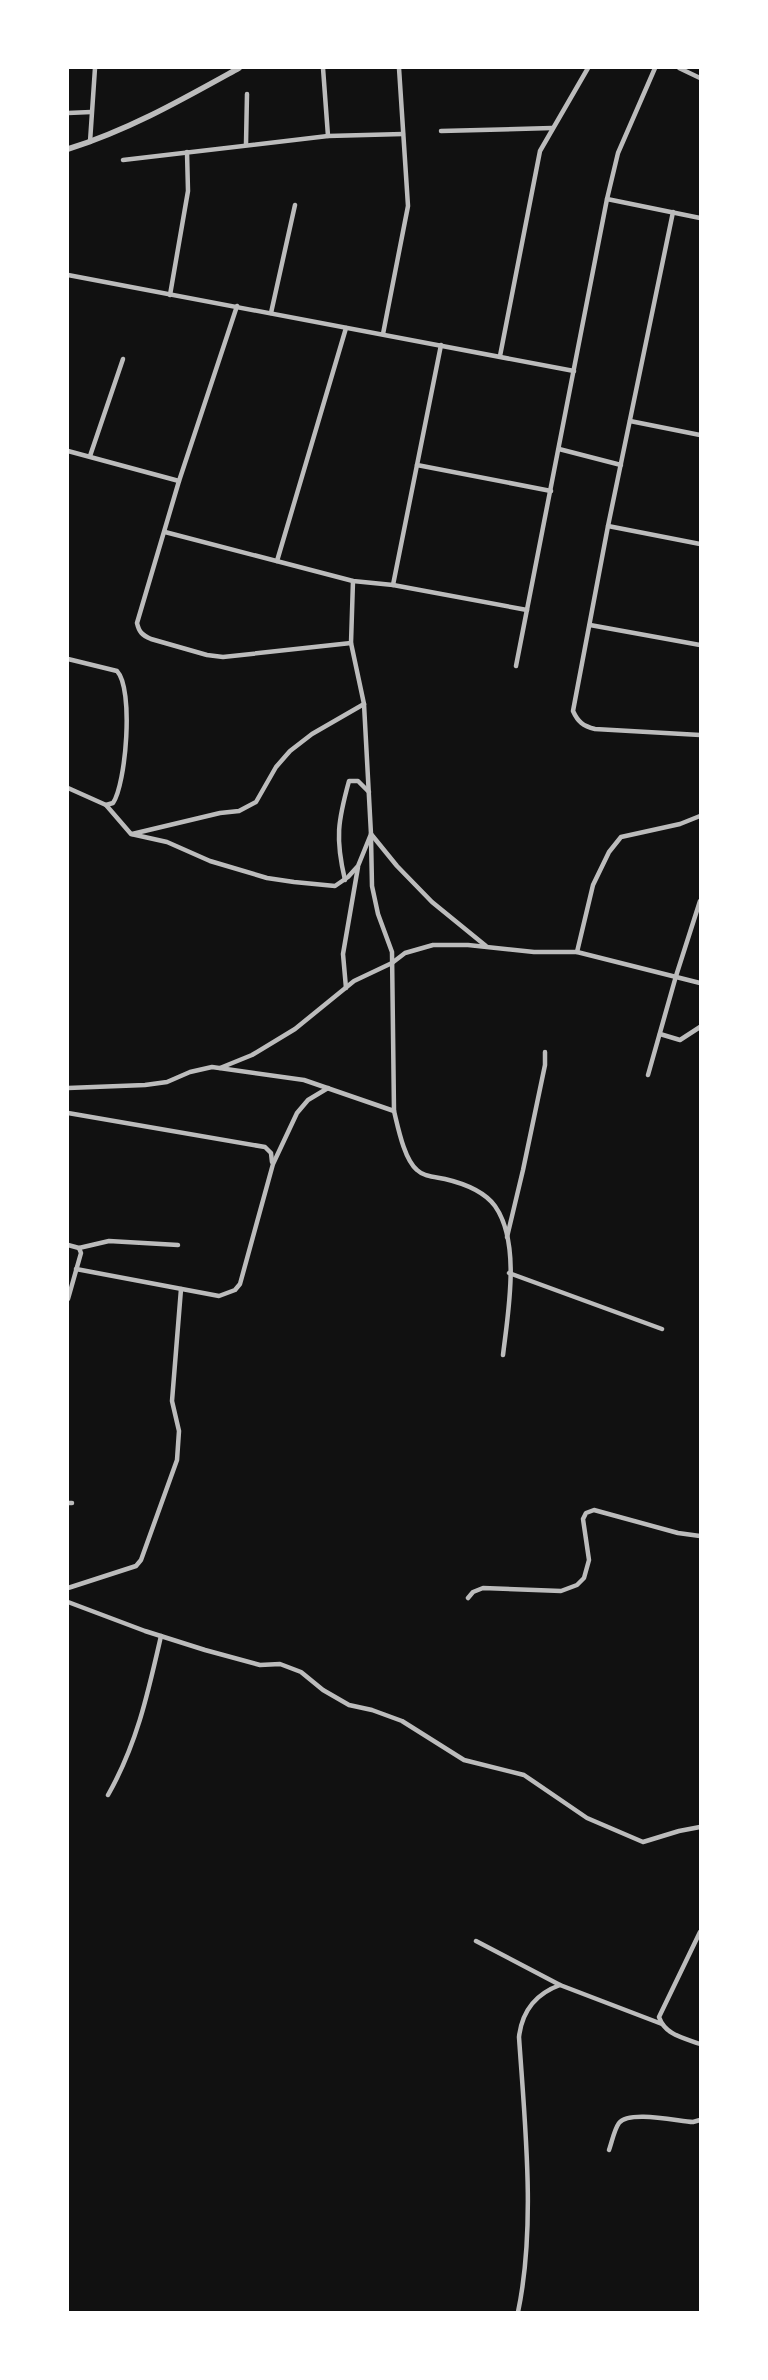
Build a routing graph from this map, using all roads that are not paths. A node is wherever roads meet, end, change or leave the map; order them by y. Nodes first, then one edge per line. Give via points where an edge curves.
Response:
1 (95, 68) edge
2 (238, 68) edge
3 (323, 68) edge
4 (399, 68) edge
5 (588, 68) edge
6 (655, 68) edge
7 (679, 68) edge
8 (700, 78) edge
9 (247, 94) dead end
10 (91, 112) junction
11 (68, 113) edge
12 (552, 128) junction
13 (441, 131) dead end
14 (404, 134) junction
15 (328, 136) junction
16 (90, 142) junction
17 (246, 144) junction
18 (68, 149) edge
19 (187, 152) junction
20 (122, 160) dead end
21 (607, 199) junction
22 (295, 205) dead end
23 (673, 212) junction
24 (700, 218) edge
25 (68, 275) edge
26 (170, 295) junction
27 (237, 306) junction
28 (271, 313) junction
29 (346, 328) junction
30 (383, 334) junction
31 (441, 345) junction
32 (500, 356) junction
33 (123, 359) dead end
34 (574, 371) junction
35 (630, 421) junction
36 (700, 435) edge
37 (558, 449) junction
38 (68, 451) edge
39 (90, 456) junction
40 (417, 465) junction
41 (621, 465) junction
42 (179, 481) junction
43 (551, 491) junction
44 (608, 526) junction
45 (165, 532) junction
46 (700, 544) edge
47 (276, 561) junction
48 (354, 581) junction
49 (393, 585) junction
50 (527, 610) junction
51 (590, 625) junction
52 (352, 643) junction
53 (700, 645) edge
54 (68, 659) edge
55 (516, 666) dead end
56 (364, 704) junction
57 (700, 735) edge
58 (68, 788) edge
59 (369, 792) junction
60 (106, 805) junction
61 (700, 816) edge
62 (131, 834) junction
63 (371, 834) junction
64 (358, 866) junction
65 (345, 880) junction
66 (700, 901) edge
67 (488, 947) junction
68 (577, 952) junction
69 (392, 963) junction
70 (676, 976) junction
71 (700, 983) edge
72 (346, 988) junction
73 (700, 1027) edge
74 (660, 1034) junction
75 (545, 1052) dead end
76 (220, 1068) junction
77 (648, 1075) dead end
78 (68, 1088) edge
79 (328, 1088) junction
80 (394, 1111) junction
81 (68, 1113) edge
82 (272, 1164) junction
83 (506, 1238) junction
84 (178, 1244) dead end
85 (68, 1245) edge
86 (79, 1248) junction
87 (76, 1269) junction
88 (510, 1273) junction
89 (181, 1289) junction
90 (68, 1299) edge
91 (662, 1329) dead end
92 (503, 1355) dead end
93 (700, 1536) edge
94 (68, 1588) edge
95 (468, 1598) dead end
96 (68, 1602) edge
97 (161, 1636) junction
98 (108, 1796) dead end
99 (700, 1827) edge
100 (700, 1932) edge
101 (476, 1941) dead end
102 (560, 1985) junction
103 (662, 2024) junction
104 (700, 2044) edge
105 (700, 2120) edge
106 (609, 2150) dead end
107 (518, 2312) edge

1 - 10 street
2 - 16 street via 172,106
3 - 15 street
4 - 14 street
5 - 12 street
6 - 21 street via 621,146
7 - 8 street
9 - 17 street
10 - 11 street
10 - 16 street
12 - 13 street
12 - 32 street via 538,159
14 - 15 street
14 - 30 street via 408,206
15 - 17 street
16 - 18 street
17 - 19 street
19 - 20 street
19 - 26 street via 188,191
21 - 23 street
21 - 34 street
22 - 28 street
23 - 24 street
23 - 35 street
25 - 26 street
26 - 27 street
27 - 28 street
27 - 42 street
28 - 29 street
29 - 30 street
29 - 47 street
30 - 31 street
31 - 32 street
31 - 40 street
32 - 34 street
33 - 39 street
34 - 37 street
35 - 36 street
35 - 41 street
37 - 41 street
37 - 43 street
38 - 39 street
39 - 42 street
40 - 43 street
40 - 49 street
41 - 44 street
42 - 45 street
43 - 50 street
44 - 46 street
44 - 51 street
45 - 47 street
45 - 52 street via 137,623 144,636 223,657
47 - 48 street
48 - 49 street
48 - 52 street
49 - 50 street
50 - 55 street
51 - 53 street
51 - 57 street via 573,711 577,720 585,727 595,729
52 - 56 street
54 - 60 street via 117,671 124,682 127,721 120,787 113,803
56 - 59 street
56 - 62 street via 312,734 290,751 276,767 256,802 239,811 220,812
58 - 60 street
59 - 63 street
59 - 65 street via 358,781 349,781 340,813 338,841
60 - 62 street
61 - 68 street via 680,824 621,837 609,852 593,885
62 - 65 street via 167,842 210,861 267,878 335,886
63 - 64 street
63 - 67 street via 432,902
63 - 69 street via 372,886 392,952
64 - 65 street
64 - 72 street via 344,954
66 - 70 street
67 - 68 street
67 - 69 street via 433,945 405,953
68 - 70 street
69 - 72 street
69 - 80 street
70 - 71 street
70 - 74 street
72 - 76 street via 295,1030 252,1055
73 - 74 street via 680,1040
74 - 77 street
75 - 83 street via 523,1170
76 - 78 street via 212,1067 167,1082 145,1085
76 - 79 street via 304,1080
79 - 80 street
79 - 82 street via 308,1100 297,1113
80 - 83 street via 398,1131 411,1164 418,1172 467,1186 484,1196 494,1205 503,1222
81 - 82 street via 265,1147 271,1153
82 - 89 street via 240,1284 235,1290 219,1296
83 - 88 street
84 - 86 street via 110,1241
85 - 86 street
86 - 87 street via 81,1253
87 - 89 street
87 - 90 street
88 - 91 street
88 - 92 street
89 - 94 street via 172,1401 179,1431 177,1460 141,1560 136,1566
93 - 95 street via 594,1510 586,1513 583,1519 589,1560 584,1578 577,1585 561,1591 483,1588
96 - 97 street
97 - 98 street via 138,1732
97 - 99 street via 260,1665 280,1664 301,1672 349,1705 402,1721 464,1760 524,1775 587,1818 643,1842
100 - 103 street via 660,2017
101 - 102 street
102 - 103 street
102 - 107 street via 547,1989 534,1999 520,2024 527,2260
103 - 104 street via 673,2034
105 - 106 street via 632,2117 618,2125

